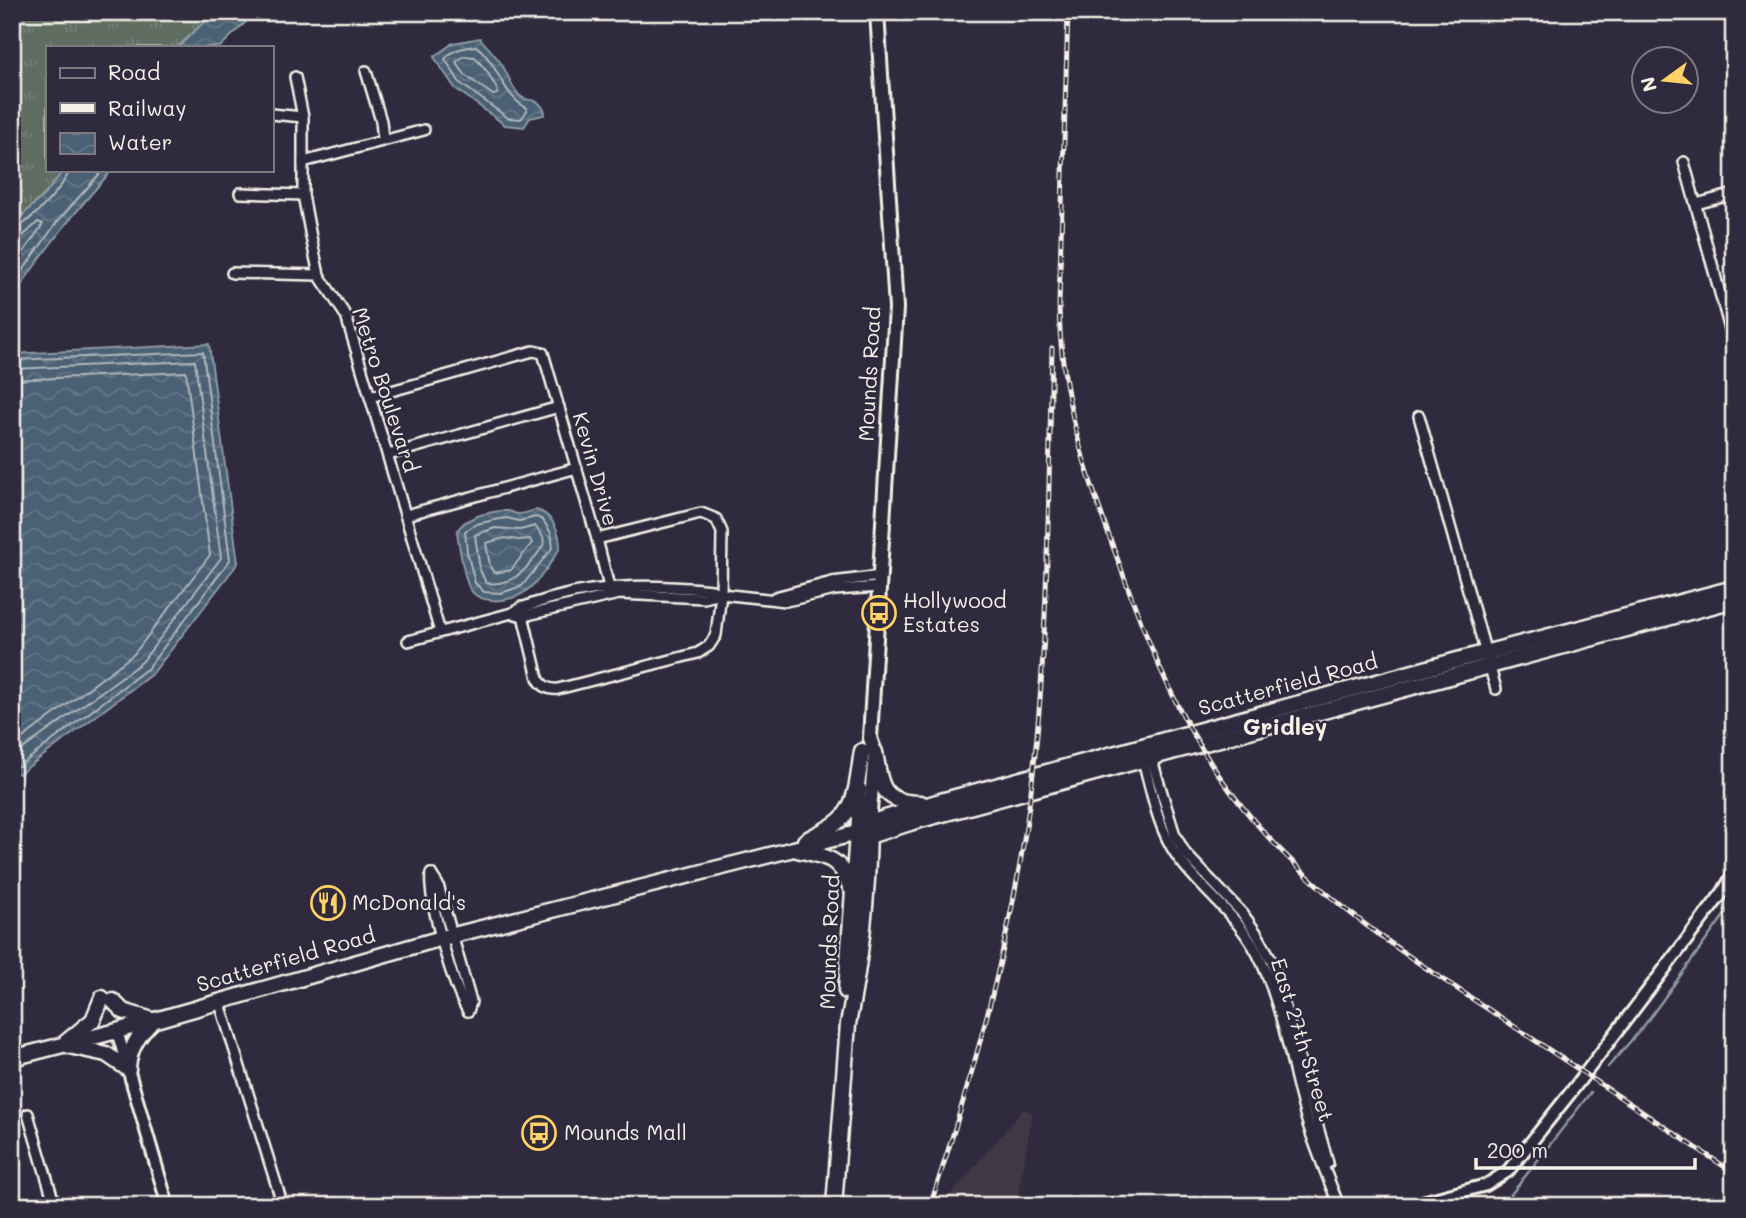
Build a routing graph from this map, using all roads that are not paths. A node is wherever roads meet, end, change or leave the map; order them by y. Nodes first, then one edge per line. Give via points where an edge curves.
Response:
1 (877, 12) edge
2 (366, 71) dead end
3 (295, 77) dead end
4 (273, 114) edge
5 (303, 117) junction
6 (424, 130) dead end
7 (383, 141) junction
8 (303, 162) junction
9 (1684, 162) dead end
10 (240, 193) dead end
11 (1734, 194) edge
12 (303, 195) junction
13 (1696, 204) junction
14 (232, 273) dead end
15 (319, 275) junction
16 (1729, 308) edge
17 (1734, 344) edge
18 (370, 397) junction
19 (559, 407) junction
20 (1419, 416) dead end
21 (388, 455) junction
22 (577, 468) junction
23 (406, 515) junction
24 (597, 539) junction
25 (881, 582) junction
26 (1734, 588) edge
27 (610, 591) junction
28 (721, 594) junction
29 (1734, 600) edge
30 (519, 612) junction
31 (440, 632) junction
32 (408, 641) dead end
33 (1487, 660) junction
34 (1496, 690) dead end
35 (869, 747) junction
36 (1145, 753) junction
37 (937, 802) junction
38 (913, 822) junction
39 (865, 830) junction
40 (792, 848) junction
41 (1734, 873) edge
42 (858, 891) junction
43 (448, 937) junction
44 (219, 1000) junction
45 (154, 1019) junction
46 (117, 1031) junction
47 (62, 1045) junction
48 (12, 1058) edge
49 (128, 1069) junction
50 (28, 1114) dead end
51 (1452, 1200) edge
52 (55, 1206) edge
53 (168, 1206) edge
54 (283, 1206) edge
55 (834, 1206) edge
56 (1339, 1206) edge
57 (1407, 1206) edge

1 - 25 main road, Mounds Road via 896,308
2 - 7 street
3 - 5 street, Metro Boulevard
4 - 5 street
5 - 8 street, Metro Boulevard
6 - 7 street
7 - 8 street
8 - 12 street, Metro Boulevard
9 - 13 street
10 - 12 street
11 - 13 street
12 - 15 street, Metro Boulevard
13 - 16 street
14 - 15 street
15 - 18 street, Metro Boulevard via 346,316
16 - 17 street
18 - 19 street, Kevin Drive via 533,351 543,353
18 - 21 street, Metro Boulevard
19 - 21 street
19 - 22 street, Kevin Drive
20 - 33 street
21 - 23 street, Metro Boulevard
22 - 23 street
22 - 24 street, Kevin Drive
23 - 31 street, Metro Boulevard
24 - 27 street, Kevin Drive
24 - 28 street via 701,513 710,515 722,532
25 - 28 street via 797,599
25 - 35 main road, Mounds Road
26 - 33 main road, Scatterfield Road
27 - 28 street via 650,585
27 - 30 street
28 - 30 street via 716,635 704,650 554,690 538,678
29 - 33 main road, Scatterfield Road
30 - 31 street
31 - 32 street
33 - 34 street
33 - 36 main road, Scatterfield Road
35 - 37 main road via 889,796 904,802
35 - 39 main road, Mounds Road
35 - 40 main road via 846,814
36 - 37 main road, Scatterfield Road
36 - 38 main road, Scatterfield Road
36 - 56 street, East 27th Street via 1168,841 1236,919 1262,962 1308,1123
37 - 39 main road, Scatterfield Road
38 - 39 main road, Scatterfield Road
38 - 42 main road via 878,847
39 - 40 main road, Scatterfield Road
39 - 42 main road, Mounds Road
40 - 42 main road via 840,866
40 - 43 main road, Scatterfield Road
41 - 51 street via 1508,1171
42 - 55 main road, Mounds Road via 854,995
43 - 43 street via 438,885 430,874 429,887
43 - 43 street via 460,1000 468,1012 471,1002
43 - 44 main road, Scatterfield Road
44 - 45 main road, Scatterfield Road
44 - 54 street
45 - 46 main road, Scatterfield Road
45 - 47 main road via 123,1011 108,1000 93,1020
45 - 49 main road via 134,1045
46 - 47 main road, Scatterfield Road
46 - 49 street
47 - 48 main road, Scatterfield Road
47 - 49 main road via 106,1054
49 - 53 street
50 - 52 street
51 - 57 street

